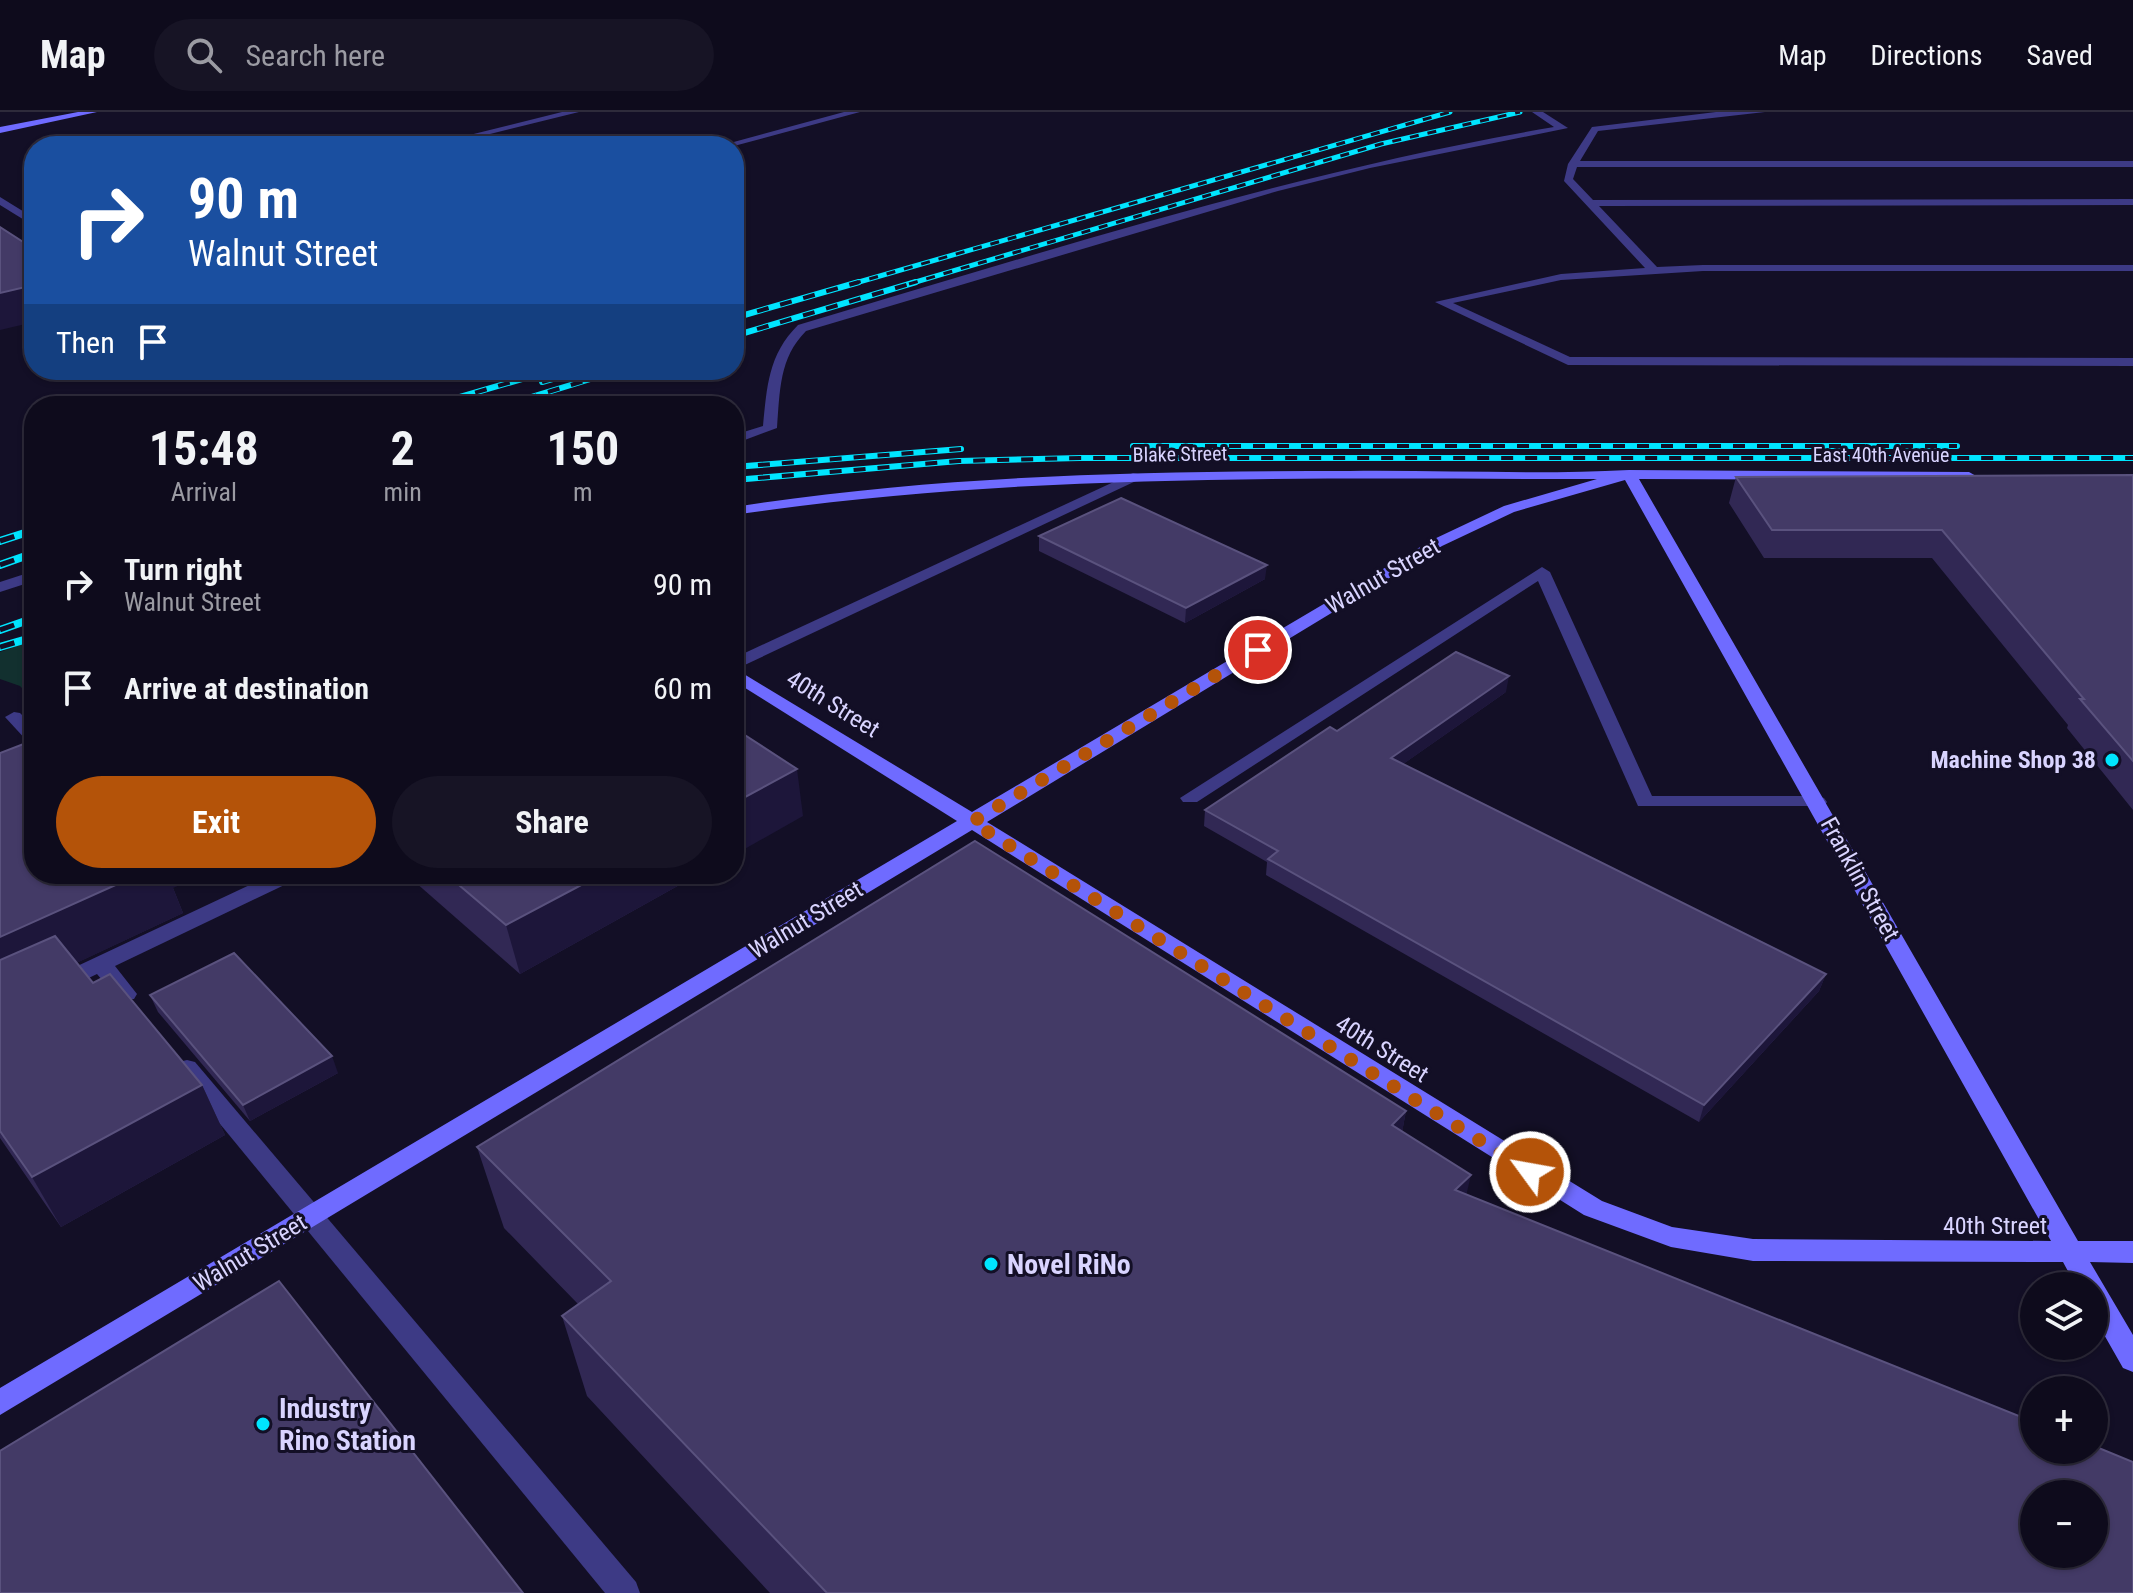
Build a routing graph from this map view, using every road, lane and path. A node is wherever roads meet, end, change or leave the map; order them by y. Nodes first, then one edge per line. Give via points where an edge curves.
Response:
1 (92, 112) edge
2 (574, 112) edge
3 (855, 112) edge
4 (1537, 112) edge
5 (1760, 112) edge
6 (1563, 128) junction
7 (1595, 129) junction
8 (0, 130) edge
9 (472, 136) edge
10 (744, 141) edge
11 (1573, 164) junction
12 (2133, 164) edge
13 (0, 200) edge
14 (2133, 202) edge
15 (1590, 203) junction
16 (24, 216) edge
17 (2133, 268) edge
18 (1654, 271) junction
19 (2133, 362) edge
20 (744, 437) edge
21 (1629, 474) junction
22 (1992, 476) edge
23 (1133, 477) junction
24 (744, 509) edge
25 (24, 579) edge
26 (0, 587) edge
27 (744, 660) edge
28 (744, 679) edge
29 (14, 717) dead end
30 (24, 728) edge
31 (1190, 798) dead end
32 (1817, 802) junction
33 (972, 822) junction
34 (253, 884) edge
35 (101, 964) junction
36 (43, 991) edge
37 (139, 1011) edge
38 (169, 1046) edge
39 (310, 1218) junction
40 (2071, 1252) junction
41 (2133, 1252) edge
42 (2082, 1272) edge
43 (2108, 1317) edge
44 (2133, 1360) edge
45 (0, 1403) edge
46 (625, 1593) edge

1 - 8 street
2 - 9 street
3 - 10 street
4 - 6 street
5 - 7 street
6 - 7 street
6 - 20 street via 1349,169 802,328 785,342 777,361 770,428
7 - 11 street
11 - 12 street
11 - 15 street via 1568,179
13 - 16 street
14 - 15 street
15 - 18 street
17 - 18 street
18 - 19 street via 1561,277 1441,302 1568,361
21 - 22 street, East 40th Avenue
21 - 23 street, Blake Street
21 - 32 street, Franklin Street
21 - 33 street, Walnut Street via 1509,509 1437,543
23 - 24 street, Blake Street via 929,486
23 - 27 street
25 - 26 street
28 - 33 street, 40th Street
29 - 30 street
31 - 32 street via 1542,572 1645,802
32 - 40 street, Franklin Street
33 - 39 street, Walnut Street
33 - 40 street, 40th Street via 1557,1189 1618,1219 1671,1237 1753,1250
34 - 35 street
35 - 36 street
35 - 37 street
38 - 39 street
39 - 45 street, Walnut Street
39 - 46 street
40 - 41 street, 40th Street
40 - 42 street, Franklin Street
43 - 44 street

